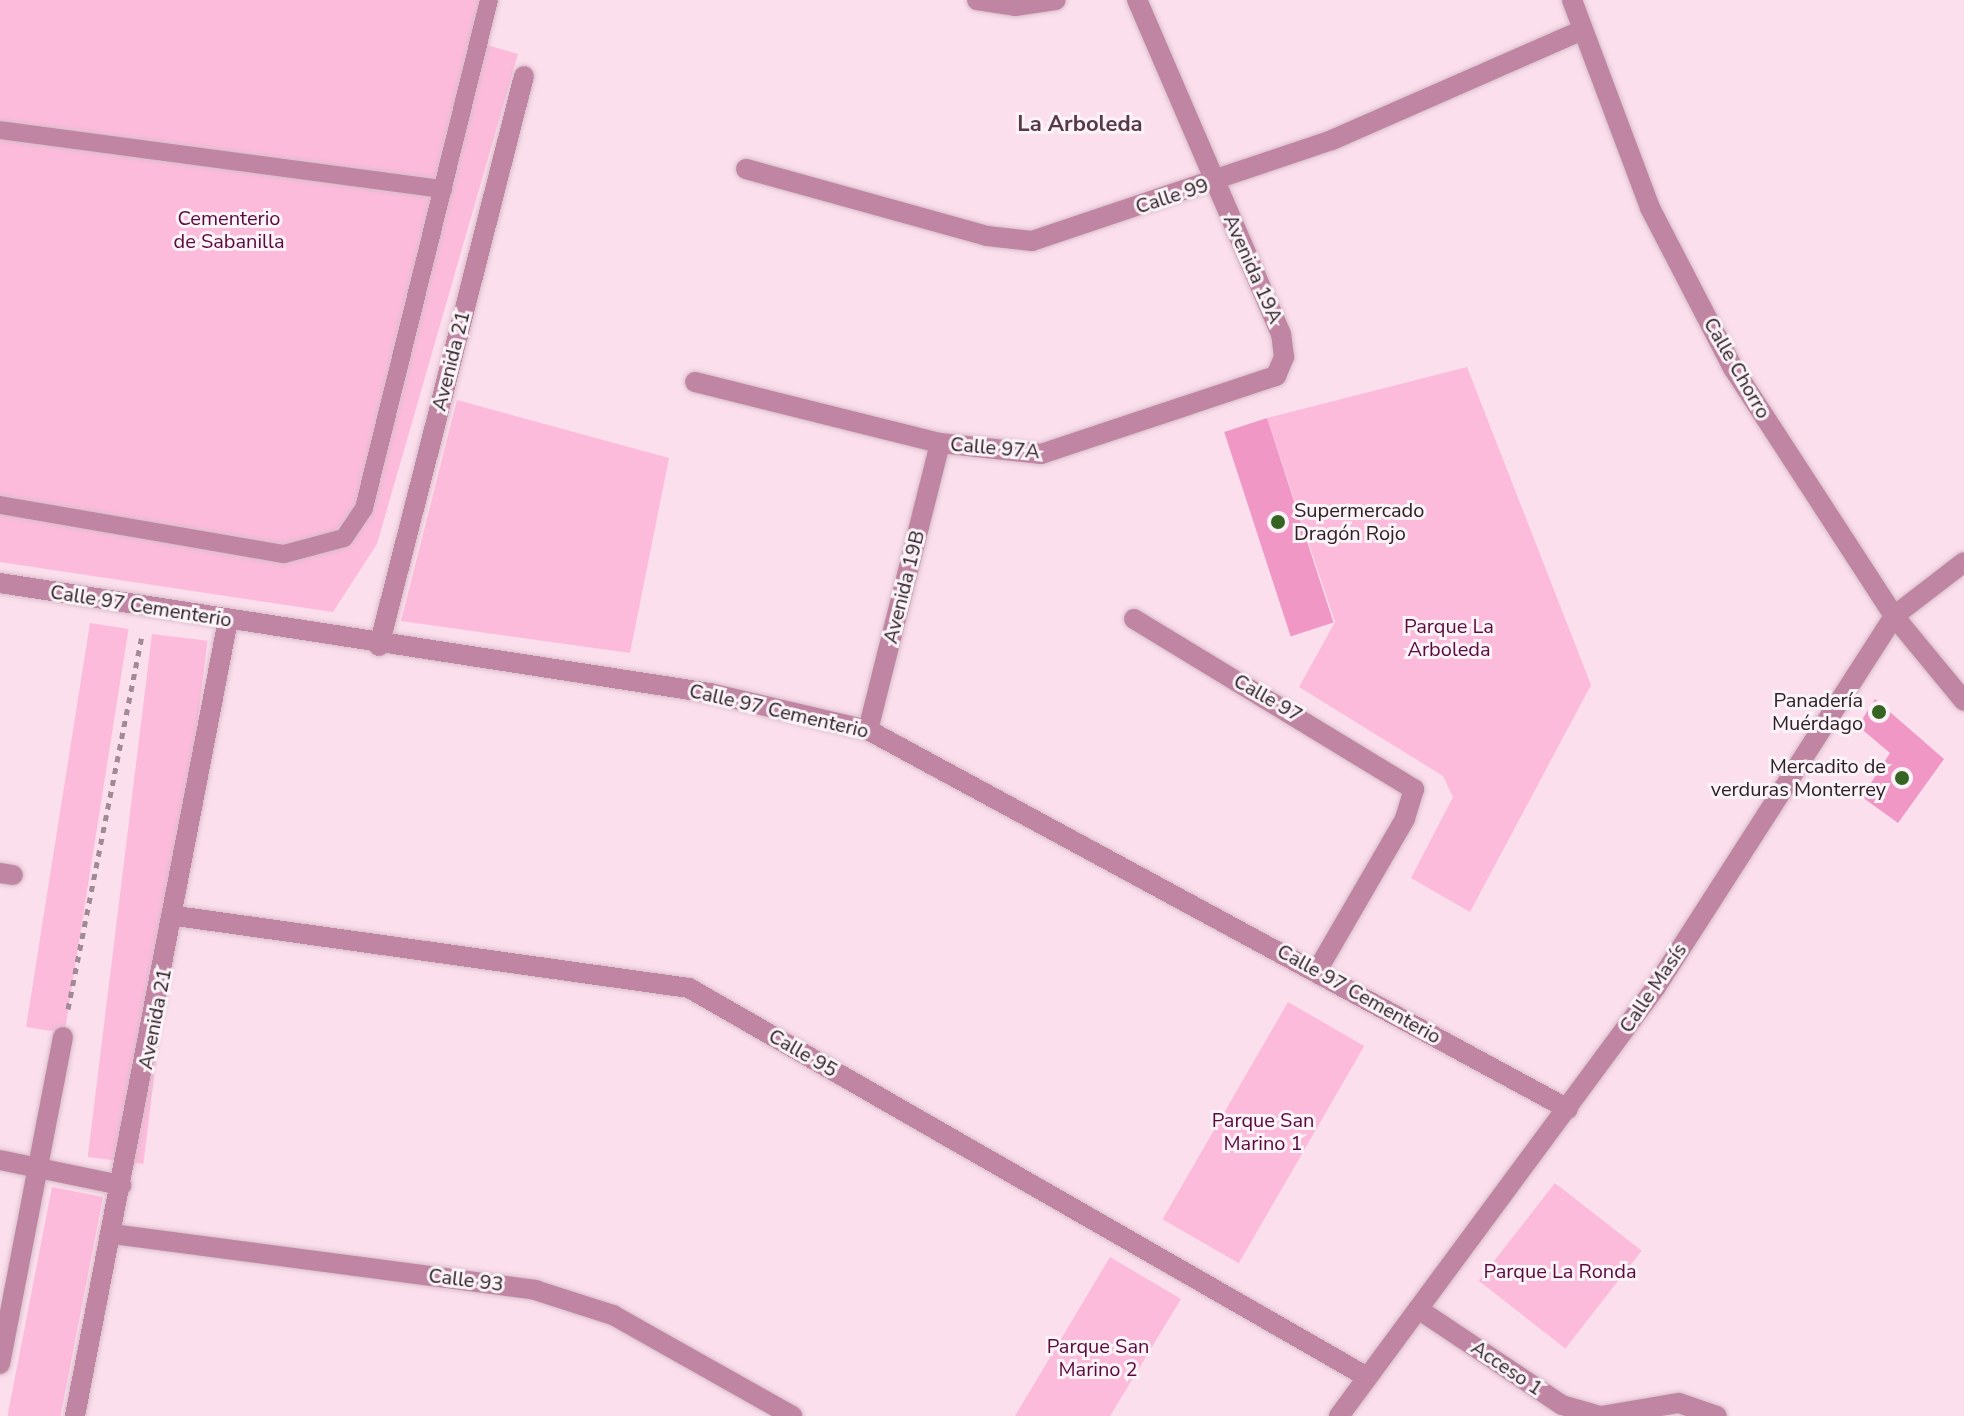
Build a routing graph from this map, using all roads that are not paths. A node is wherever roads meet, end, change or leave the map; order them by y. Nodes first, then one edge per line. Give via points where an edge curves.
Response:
1 (489, 0) edge
2 (977, 0) edge
3 (1056, 0) edge
4 (1137, 0) edge
5 (1572, 0) edge
6 (1583, 30) junction
7 (524, 76) dead end
8 (0, 130) edge
9 (746, 169) dead end
10 (1214, 183) junction
11 (443, 189) junction
12 (1283, 364) joint
13 (695, 382) dead end
14 (940, 443) junction
15 (0, 505) edge
16 (1964, 562) edge
17 (0, 583) edge
18 (1894, 616) junction
19 (1134, 619) dead end
20 (228, 620) junction
21 (379, 646) junction
22 (1964, 701) edge
23 (868, 730) junction
24 (176, 916) junction
25 (1317, 971) junction
26 (63, 1037) road end
27 (1568, 1109) junction
28 (0, 1160) edge
29 (38, 1169) junction
30 (121, 1185) junction
31 (112, 1234) junction
32 (1418, 1309) junction
33 (0, 1364) edge
34 (1367, 1377) junction
35 (75, 1416) edge
36 (792, 1416) edge
37 (1339, 1416) edge
38 (1600, 1416) edge
39 (1717, 1416) edge

1 - 11 lane
2 - 3 street via 1015,6
4 - 10 street, Avenida 19A
5 - 6 street, Calle Chorro
6 - 10 street, Calle 99 via 1332,140
6 - 18 street, Calle Chorro via 1650,208 1733,368
7 - 21 street, Avenida 21
8 - 11 lane
9 - 10 street, Calle 99 via 1025,241
10 - 12 street, Avenida 19A via 1281,334
11 - 15 lane via 364,508 344,538 284,554
12 - 14 street, Calle 97A via 1270,380 1070,449 1041,454
13 - 14 street, Calle 97A
14 - 23 street, Avenida 19B
16 - 18 street, Calle Masís
17 - 20 street, Calle 97 Cementerio
18 - 22 street, Calle Chorro
18 - 27 street, Calle Masís via 1656,987
19 - 25 street, Calle 97 via 1402,777 1414,789 1413,801
20 - 21 street, Calle 97 Cementerio
20 - 24 street, Avenida 21
21 - 23 street, Calle 97 Cementerio via 710,693
23 - 25 street, Calle 97 Cementerio
24 - 30 street, Avenida 21
24 - 34 street, Calle 95 via 689,988
25 - 27 street, Calle 97 Cementerio
26 - 29 street
27 - 32 street, Calle Masís
28 - 29 street
29 - 30 street
29 - 33 street
30 - 31 street, Avenida 21
31 - 35 street, Avenida 21
31 - 36 street, Calle 93 via 535,1290 613,1315
32 - 34 street, Calle Masís
32 - 38 street, Acceso 1 via 1562,1405
34 - 37 street, Calle Masís
38 - 39 street, Acceso 1 via 1679,1403

